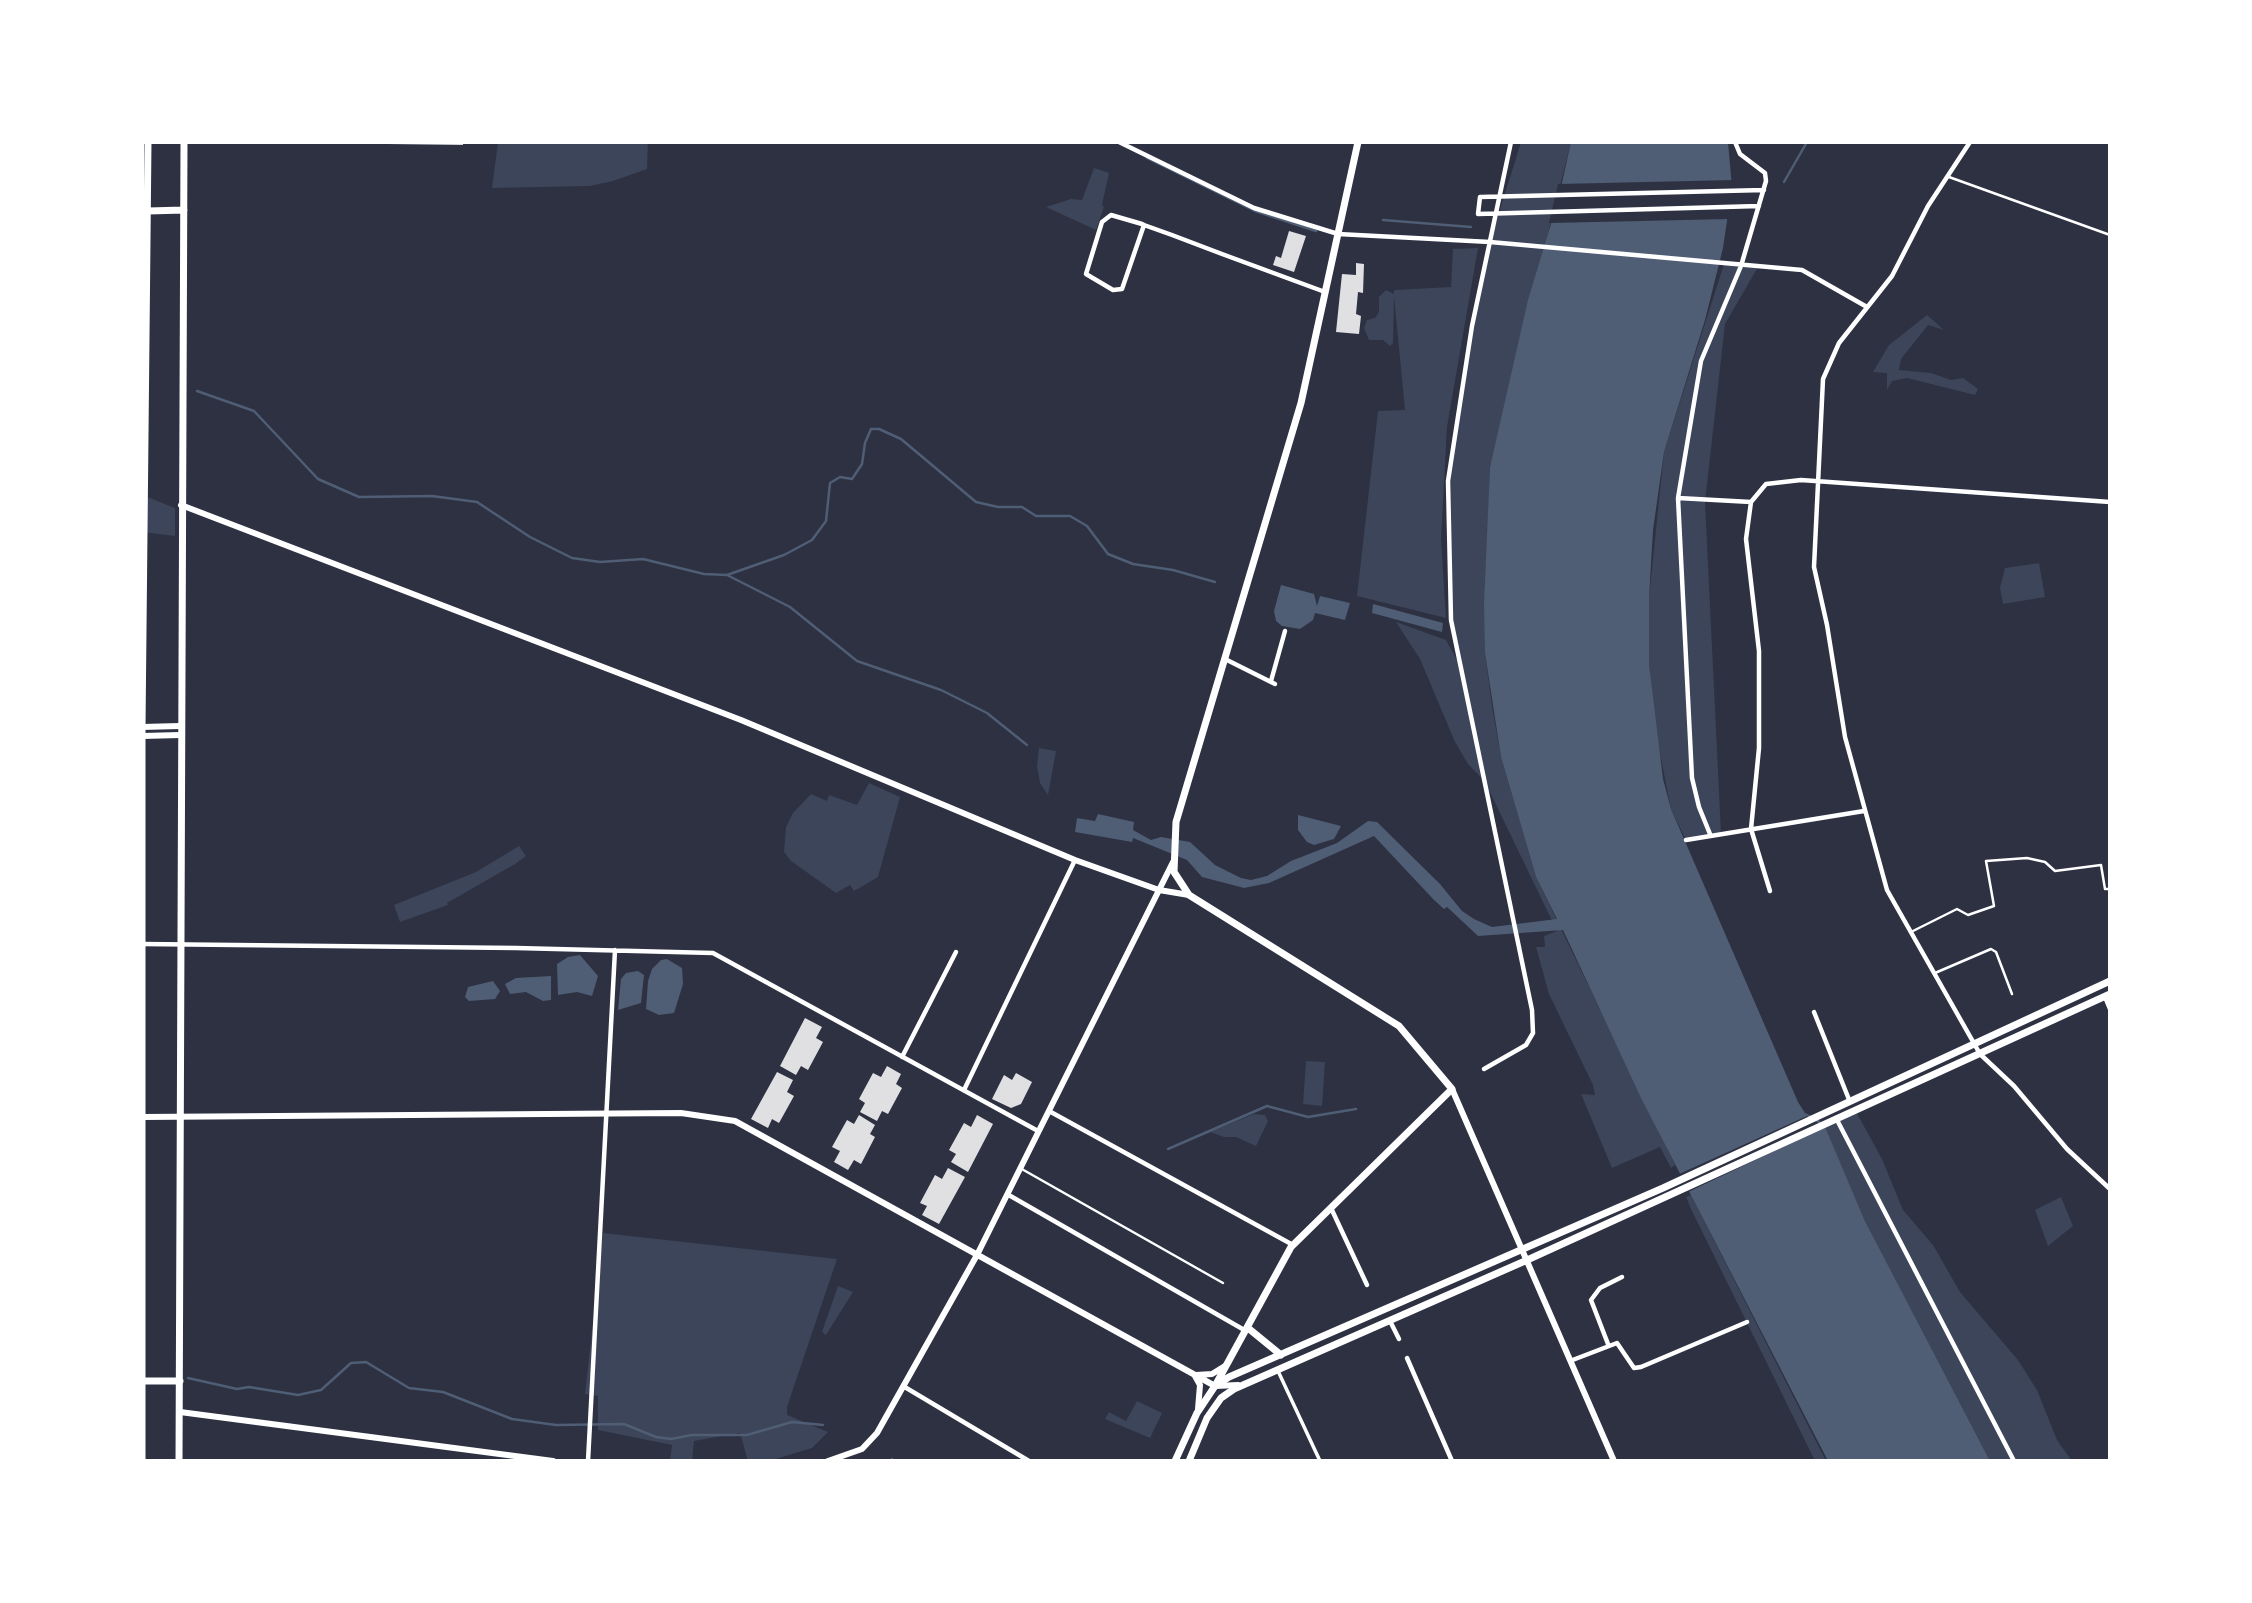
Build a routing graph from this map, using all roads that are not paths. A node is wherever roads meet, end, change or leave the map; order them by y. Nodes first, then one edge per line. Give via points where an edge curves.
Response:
1 (148, 142) edge
2 (184, 142) edge
3 (1119, 142) edge
4 (1358, 142) edge
5 (1511, 142) edge
6 (1735, 142) edge
7 (1970, 142) edge
8 (1947, 176) junction
9 (1764, 190) junction
10 (1499, 197) junction
11 (1759, 206) junction
12 (184, 210) junction
13 (148, 211) junction
14 (1496, 213) junction
15 (1144, 225) junction
16 (1338, 233) junction
17 (2110, 235) edge
18 (1490, 242) junction
19 (1741, 266) junction
20 (1325, 292) junction
21 (1867, 307) junction
22 (1820, 482) junction
23 (144, 490) edge
24 (1678, 498) junction
25 (1751, 502) junction
26 (2110, 502) edge
27 (181, 505) junction
28 (1285, 631) dead end
29 (1225, 659) junction
30 (142, 727) edge
31 (180, 731) junction
32 (142, 736) edge
33 (1864, 811) junction
34 (1751, 830) junction
35 (1710, 834) junction
36 (1686, 840) dead end
37 (1075, 860) junction
38 (1174, 862) junction
39 (2110, 889) edge
40 (1159, 890) junction
41 (1770, 891) dead end
42 (1189, 895) junction
43 (1911, 932) junction
44 (142, 944) edge
45 (181, 944) junction
46 (615, 950) junction
47 (956, 952) dead end
48 (1934, 973) junction
49 (2110, 981) edge
50 (2012, 994) dead end
51 (2107, 995) edge
52 (2110, 1009) edge
53 (1814, 1012) dead end
54 (1975, 1044) junction
55 (1980, 1054) junction
56 (902, 1057) junction
57 (1484, 1069) dead end
58 (1454, 1087) junction
59 (964, 1090) junction
60 (1850, 1102) junction
61 (1048, 1110) junction
62 (606, 1114) junction
63 (181, 1116) junction
64 (142, 1117) edge
65 (1835, 1118) junction
66 (1821, 1120) junction
67 (1038, 1131) junction
68 (1020, 1168) junction
69 (2110, 1189) edge
70 (1665, 1191) junction
71 (1007, 1194) junction
72 (1331, 1208) junction
73 (1294, 1245) junction
74 (1521, 1251) junction
75 (977, 1255) junction
76 (1525, 1261) junction
77 (1622, 1277) dead end
78 (1223, 1283) dead end
79 (1367, 1285) dead end
80 (1253, 1300) dead end
81 (1263, 1300) junction
82 (1390, 1320) junction
83 (1746, 1322) dead end
84 (1247, 1329) junction
85 (1399, 1339) dead end
86 (1608, 1344) junction
87 (1281, 1354) junction
88 (1232, 1358) junction
89 (1407, 1358) dead end
90 (1570, 1361) junction
91 (1277, 1369) junction
92 (1243, 1371) junction
93 (1194, 1375) junction
94 (142, 1381) edge
95 (180, 1381) junction
96 (1243, 1384) junction
97 (903, 1386) junction
98 (1215, 1387) junction
99 (180, 1412) junction
100 (1197, 1413) junction
101 (1210, 1415) junction
102 (849, 1458) edge
103 (2014, 1460) edge
104 (142, 1461) edge
105 (179, 1461) edge
106 (553, 1461) edge
107 (588, 1461) edge
108 (828, 1461) edge
109 (1028, 1461) edge
110 (1175, 1461) edge
111 (1189, 1461) edge
112 (1320, 1461) edge
113 (1452, 1461) edge
114 (1614, 1461) edge

1 - 13 main road
2 - 12 main road
3 - 16 street via 1254,208
4 - 16 main road
5 - 10 street
6 - 9 street via 1740,154 1765,173
7 - 8 street
8 - 17 lane
8 - 21 street via 1892,276
9 - 10 street
9 - 11 street
10 - 14 street
10 - 14 street via 1480,197 1478,214
11 - 14 street
11 - 19 street
12 - 13 main road
12 - 27 main road
13 - 23 main road
14 - 18 street
15 - 15 street via 1111,215 1104,218 1086,274 1114,290 1122,289
15 - 20 street
16 - 18 street
16 - 20 main road
18 - 19 street
18 - 57 street via 1448,481 1450,602 1533,1033 1526,1045
19 - 21 street via 1802,270
19 - 24 street via 1701,361
20 - 29 main road via 1301,402
21 - 22 street via 1839,343 1823,379
22 - 25 street via 1766,484
22 - 26 street
22 - 33 street via 1814,567 1844,737
23 - 30 main road
24 - 25 street
24 - 35 street via 1692,778
25 - 34 street via 1746,539 1759,665 1759,748
27 - 31 main road
27 - 37 main road via 741,720
28 - 29 street via 1273,683
29 - 38 main road via 1173,836
30 - 31 main road
30 - 32 main road
31 - 32 main road
31 - 45 main road
32 - 44 main road
33 - 34 street
33 - 43 street via 1887,890
34 - 35 street
34 - 41 street
35 - 36 street
37 - 40 main road
37 - 59 street
38 - 40 main road
38 - 42 main road
39 - 43 lane via 2105,889 2101,865 2055,871 2045,862 2027,858 1986,861 1994,906 1968,915 1957,909
40 - 42 main road
40 - 61 main road
42 - 58 main road via 1399,1027
43 - 48 street
44 - 45 street
44 - 64 main road
45 - 46 street
45 - 63 main road
46 - 56 street via 713,953
46 - 62 street
47 - 56 street
48 - 50 lane via 1991,949
48 - 54 street
49 - 54 main road
51 - 52 street
51 - 55 main road
53 - 60 street
54 - 55 street
54 - 60 main road
55 - 65 main road
55 - 69 street
56 - 59 street
58 - 72 main road
58 - 74 main road
59 - 67 street
60 - 66 main road
61 - 67 main road
61 - 73 street
62 - 63 main road
62 - 75 main road via 702,1114 735,1121
62 - 107 street
63 - 64 main road
63 - 95 main road
64 - 94 main road
65 - 66 main road
65 - 103 street
66 - 70 main road
67 - 68 main road
68 - 71 main road
68 - 78 lane
70 - 74 main road
70 - 76 main road
71 - 75 main road
71 - 84 street
72 - 73 main road
72 - 79 street
73 - 81 main road
74 - 76 main road
74 - 87 main road
75 - 93 main road
75 - 97 main road
76 - 82 main road
76 - 90 main road
77 - 86 street via 1600,1288 1591,1300
80 - 81 lane
81 - 84 main road
82 - 85 street
82 - 91 main road
83 - 86 street via 1641,1367 1630,1364 1617,1343
84 - 87 main road
84 - 88 main road
86 - 90 street
87 - 92 main road
88 - 92 main road via 1235,1369
88 - 93 main road via 1212,1374
88 - 98 main road
89 - 113 street
90 - 114 main road
91 - 96 main road
91 - 112 street
92 - 98 main road
93 - 98 main road
93 - 100 main road via 1201,1394
94 - 95 main road
94 - 104 main road
95 - 99 main road
96 - 98 main road
96 - 101 main road via 1221,1398
97 - 102 main road via 877,1433
97 - 109 street
98 - 100 main road
98 - 101 main road via 1220,1394
99 - 105 main road
99 - 106 main road
100 - 110 main road
101 - 111 main road
102 - 108 main road

